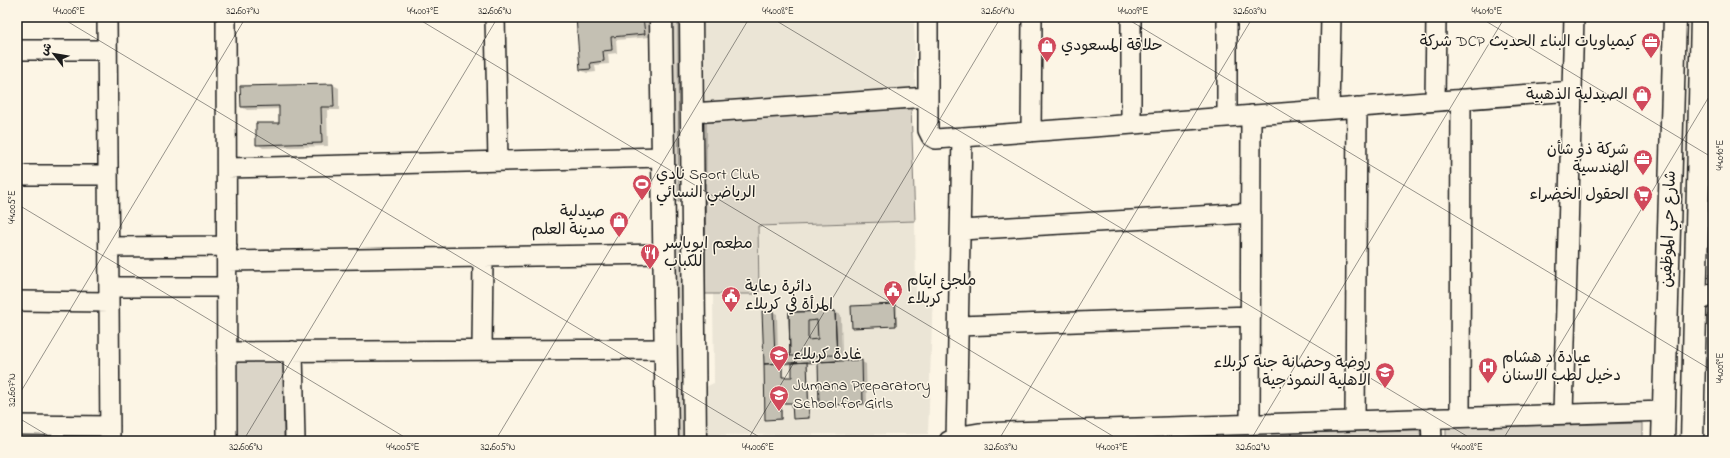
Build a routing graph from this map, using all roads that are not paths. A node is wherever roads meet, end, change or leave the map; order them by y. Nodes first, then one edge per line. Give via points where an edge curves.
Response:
1 (107, 17) edge
2 (226, 17) edge
3 (495, 17) edge
4 (661, 17) edge
5 (691, 17) edge
6 (928, 17) edge
7 (1032, 17) edge
8 (1131, 17) edge
9 (1227, 17) edge
10 (1330, 17) edge
11 (1436, 17) edge
12 (1574, 17) edge
13 (1675, 17) edge
14 (1702, 17) edge
15 (17, 50) edge
16 (107, 50) junction
17 (1572, 91) junction
18 (928, 97) junction
19 (1461, 99) junction
20 (1435, 101) junction
21 (1357, 107) junction
22 (1329, 109) junction
23 (692, 113) junction
24 (1251, 115) junction
25 (1227, 117) junction
26 (1131, 124) junction
27 (1031, 132) junction
28 (962, 137) junction
29 (663, 157) junction
30 (498, 161) junction
31 (1706, 162) edge
32 (227, 168) junction
33 (17, 175) edge
34 (108, 175) junction
35 (664, 208) junction
36 (693, 210) junction
37 (1251, 213) junction
38 (961, 230) junction
39 (693, 241) junction
40 (109, 247) junction
41 (665, 249) junction
42 (227, 254) junction
43 (483, 257) junction
44 (227, 287) junction
45 (109, 295) junction
46 (1704, 299) edge
47 (17, 302) edge
48 (1251, 316) junction
49 (959, 326) junction
50 (666, 349) junction
51 (482, 350) junction
52 (227, 352) junction
53 (293, 352) junction
54 (1664, 410) junction
55 (1563, 414) junction
56 (1460, 417) junction
57 (1431, 418) junction
58 (1355, 420) junction
59 (1250, 424) junction
60 (17, 425) edge
61 (110, 434) edge
62 (1194, 434) edge
63 (954, 440) edge
64 (227, 441) edge
65 (295, 441) edge
66 (667, 441) edge
67 (695, 441) edge
68 (1432, 441) edge
69 (1663, 441) edge
70 (1692, 441) edge

1 - 16 street
2 - 32 street
3 - 30 street
4 - 29 main road
5 - 23 main road
6 - 18 street
7 - 27 street
8 - 26 street
9 - 25 street
10 - 22 street
11 - 20 street
12 - 17 street
13 - 54 main road, شارع حي الموظفين
14 - 31 main road, شارع حي الموظفين
15 - 16 street
16 - 34 street
17 - 19 street
17 - 55 street
18 - 23 street
18 - 28 street via 928,130 931,136 940,139
19 - 20 street
19 - 56 street
20 - 21 street
21 - 22 street
21 - 58 street
22 - 24 street
23 - 36 main road
24 - 25 street
24 - 37 street
25 - 26 street
26 - 27 street
27 - 28 street
28 - 38 street
29 - 30 street
29 - 35 main road
30 - 32 street
31 - 46 main road, شارع حي الموظفين
32 - 42 street
33 - 34 street
34 - 40 street
35 - 36 main road via 682,216
35 - 41 main road
36 - 39 main road
37 - 38 street
37 - 48 street
38 - 49 street
39 - 41 main road via 682,236 669,240
39 - 67 main road
40 - 42 street
40 - 45 street
41 - 43 street
41 - 50 main road
42 - 43 street
42 - 44 street
43 - 51 street
44 - 45 street
44 - 52 street
45 - 47 street
45 - 61 street
46 - 70 main road, شارع حي الموظفين
48 - 49 street
48 - 59 street
49 - 63 street
50 - 51 street
50 - 66 main road
51 - 53 street
52 - 53 street
52 - 64 street
53 - 65 street
54 - 55 street
54 - 69 main road, شارع حي الموظفين
55 - 56 street
56 - 57 street
57 - 58 street
57 - 68 street
58 - 59 street
59 - 62 street
60 - 61 street
62 - 63 street via 979,433

